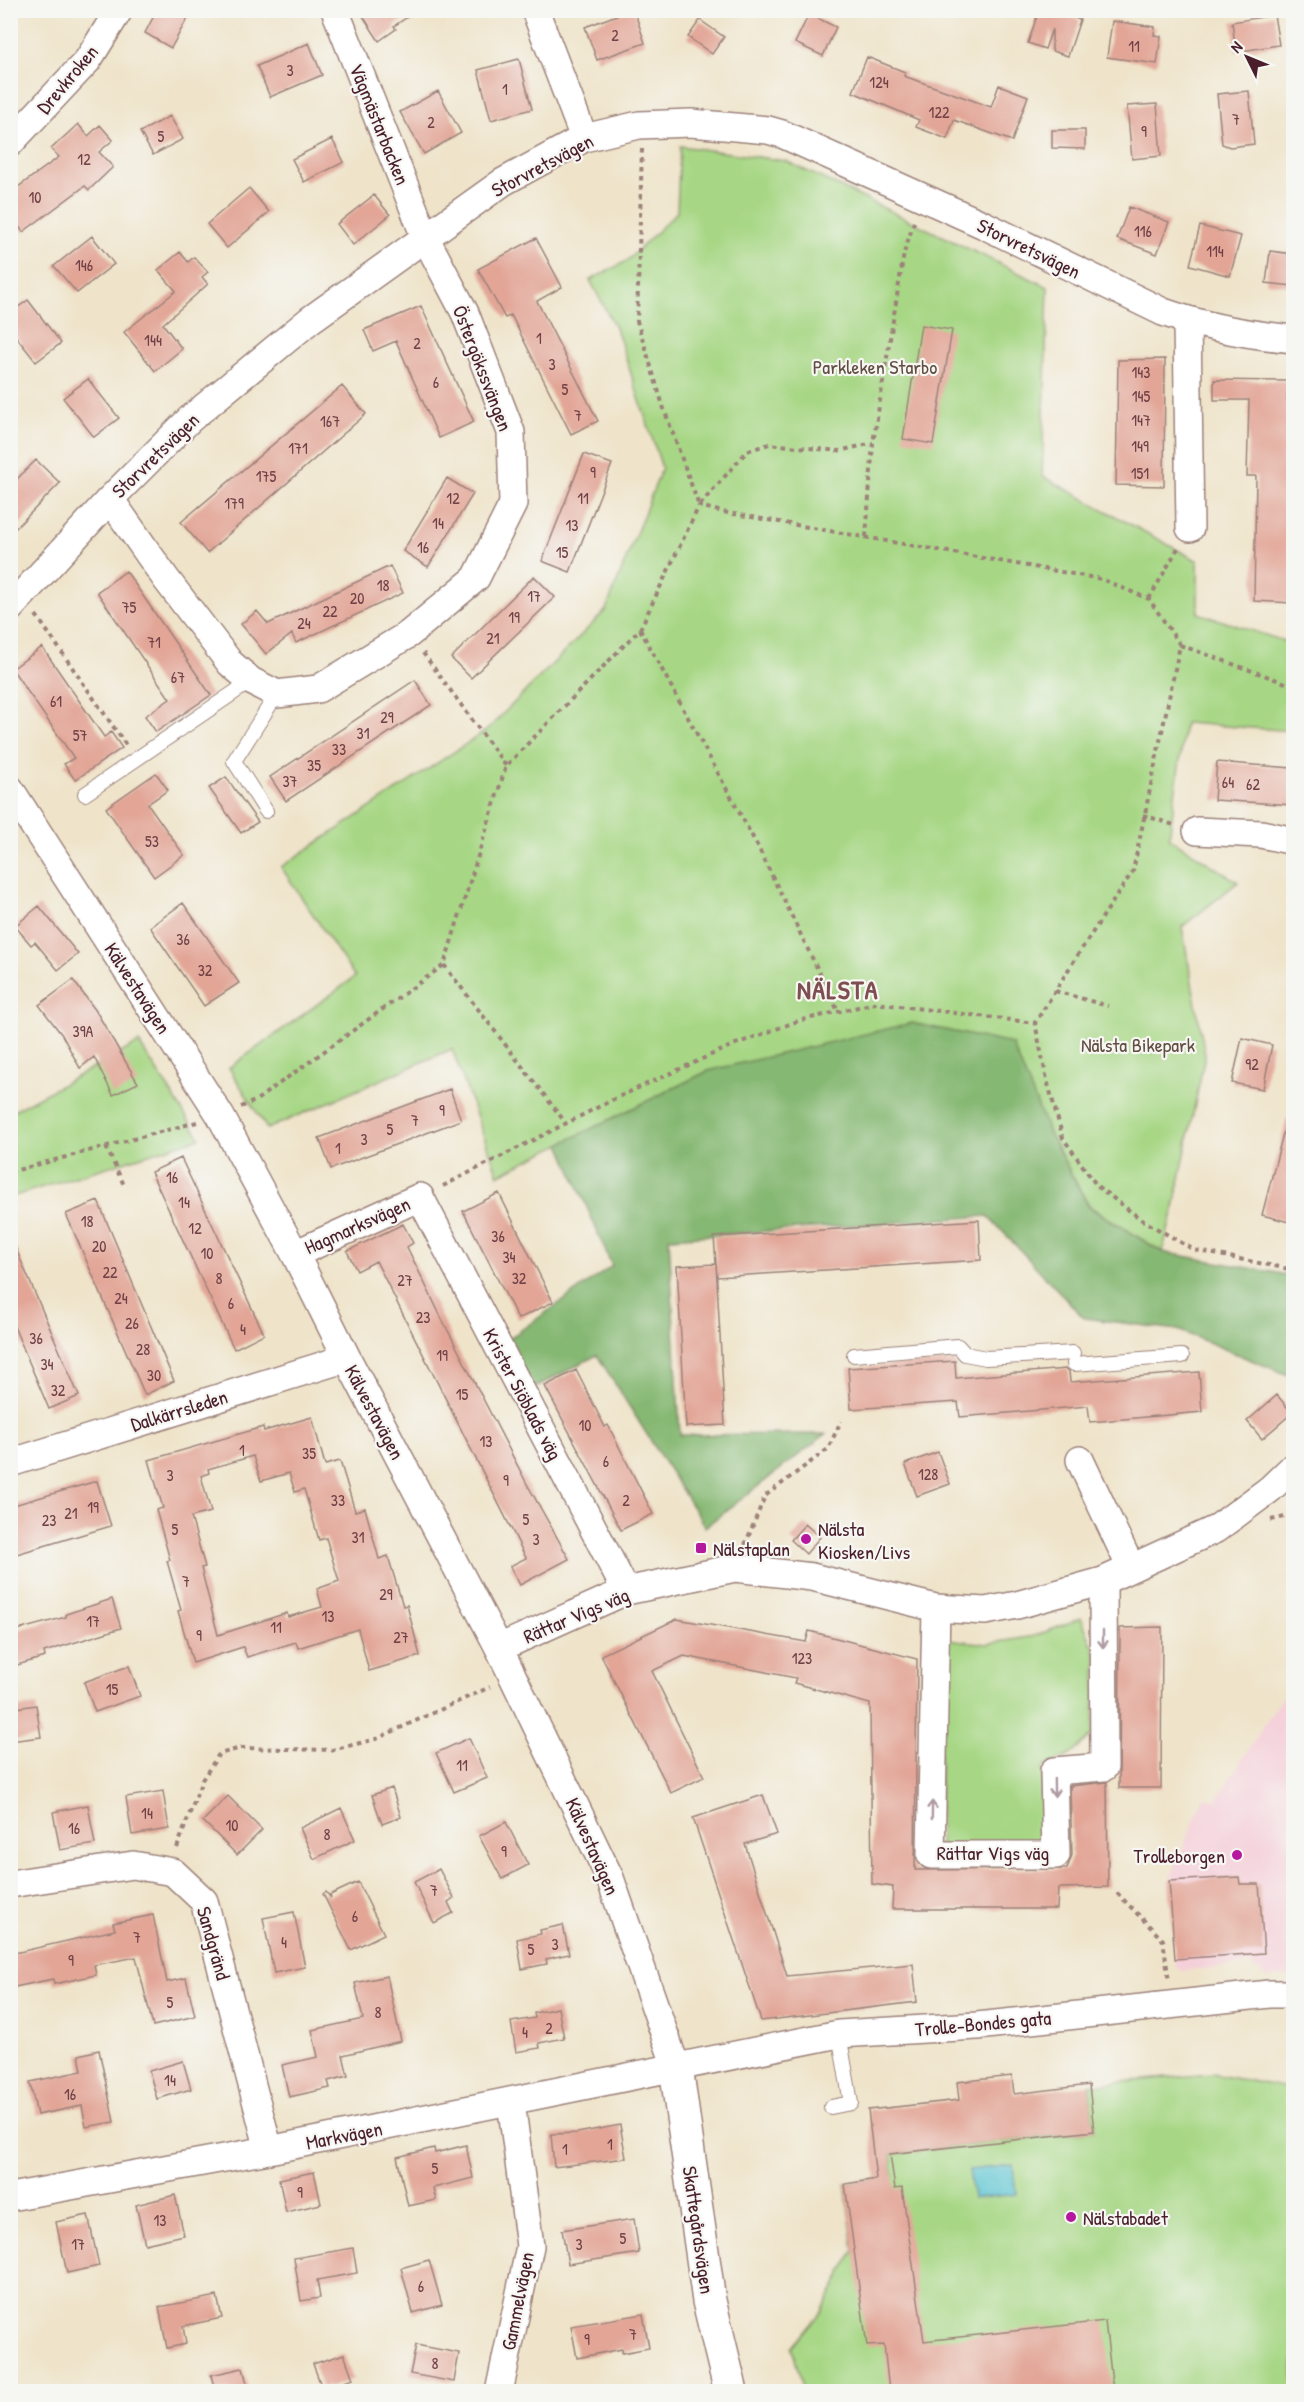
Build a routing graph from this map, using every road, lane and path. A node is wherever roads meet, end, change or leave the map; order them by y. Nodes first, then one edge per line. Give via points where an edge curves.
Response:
1 (119, 10) edge
2 (335, 10) edge
3 (535, 10) edge
4 (584, 138) junction
5 (10, 143) edge
6 (642, 143) dead end
7 (918, 210) dead end
8 (425, 237) junction
9 (1187, 321) junction
10 (1293, 339) edge
11 (873, 443) junction
12 (110, 499) junction
13 (699, 506) junction
14 (1190, 528) joint
15 (866, 537) junction
16 (1149, 599) junction
17 (16, 602) edge
18 (640, 629) junction
19 (409, 634) junction
20 (1180, 645) junction
21 (251, 681) junction
22 (1293, 686) edge
23 (277, 694) junction
24 (136, 759) junction
25 (506, 766) junction
26 (10, 789) edge
27 (85, 794) dead end
28 (266, 812) dead end
29 (1143, 815) junction
30 (1197, 831) joint
31 (1293, 841) edge
32 (444, 965) junction
33 (1055, 990) junction
34 (1108, 1006) dead end
35 (838, 1011) junction
36 (1035, 1023) junction
37 (220, 1115) junction
38 (565, 1122) junction
39 (106, 1148) junction
40 (10, 1172) edge
41 (124, 1185) dead end
42 (420, 1197) junction
43 (295, 1254) junction
44 (1293, 1270) edge
45 (854, 1355) dead end
46 (1182, 1356) dead end
47 (347, 1358) junction
48 (841, 1421) dead end
49 (1080, 1460) dead end
50 (10, 1463) edge
51 (1293, 1466) edge
52 (735, 1568) junction
53 (1131, 1568) junction
54 (1103, 1581) junction
55 (626, 1591) junction
56 (936, 1608) junction
57 (499, 1648) junction
58 (513, 1677) junction
59 (169, 1871) junction
60 (10, 1884) edge
61 (1117, 1893) dead end
62 (1293, 1994) edge
63 (1172, 2004) junction
64 (839, 2034) junction
65 (676, 2067) junction
66 (511, 2102) junction
67 (831, 2107) dead end
68 (269, 2150) junction
69 (10, 2197) edge
70 (499, 2391) edge
71 (731, 2391) edge

1 - 5 street, Drevkroken via 88,60
2 - 8 street, Vägmästarbacken
3 - 4 street
4 - 8 street, Storvretsvägen via 503,182
4 - 9 street, Storvretsvägen via 639,124 692,123 782,134
6 - 13 path via 637,321
7 - 11 path via 904,253
8 - 12 street, Storvretsvägen via 310,320 209,404
8 - 19 street, Östergökssvängen via 465,313 511,432 513,504 476,578
9 - 10 street, Storvretsvägen
9 - 14 street
11 - 13 path via 839,451 769,444 747,451
11 - 15 path
12 - 17 street, Storvretsvägen
12 - 21 street via 231,663
13 - 15 path
13 - 18 path
14 - 16 path
15 - 16 path via 1101,579
16 - 20 path
17 - 24 path
18 - 25 path
18 - 35 path via 758,847
19 - 23 street, Östergökssvängen via 318,689
19 - 25 path
20 - 22 path
20 - 29 path
21 - 23 street
21 - 24 lane
23 - 28 lane via 234,761
24 - 27 lane
25 - 32 path
26 - 37 street, Kälvestavägen
29 - 30 path
29 - 33 path via 1133,871
30 - 31 street via 1261,834
32 - 37 path via 255,1101
32 - 38 path
33 - 34 path
33 - 36 path
35 - 36 path via 875,1003
35 - 38 path via 733,1045
36 - 44 path via 1063,1138 1096,1186 1142,1220 1194,1250
37 - 39 path
37 - 43 street, Kälvestavägen
38 - 42 path
39 - 40 path
39 - 41 path
42 - 43 street, Hagmarksvägen
42 - 55 street, Krister Siöblads väg
43 - 47 street, Kälvestavägen
45 - 46 lane via 958,1346 965,1354 986,1358
47 - 50 street, Dalkärrsleden
47 - 57 street, Kälvestavägen
48 - 52 path via 828,1449 765,1496
49 - 53 street
51 - 53 street, Rättar Vigs väg via 1270,1489 1216,1529
52 - 55 street, Rättar Vigs väg
52 - 56 street, Rättar Vigs väg via 812,1577
53 - 54 street, Rättar Vigs väg
54 - 56 street, Rättar Vigs väg via 985,1611
54 -> 56 street, Rättar Vigs väg via 1104,1767 1054,1771 1056,1855 931,1855
55 - 57 street, Rättar Vigs väg
57 - 58 street, Kälvestavägen
58 - 59 path via 376,1739 332,1750 241,1748 219,1754 202,1780
58 - 65 street, Kälvestavägen via 610,1878
59 - 60 street, Sandgränd via 133,1865
59 - 68 street, Sandgränd via 204,1900
61 - 63 path via 1163,1940
62 - 63 street, Trolle-Bondes gata
63 - 64 street, Trolle-Bondes gata via 977,2026
64 - 65 street, Trolle-Bondes gata
64 - 67 lane via 851,2103
65 - 66 street, Markvägen
65 - 71 street, Skattegårdsvägen via 710,2301
66 - 68 street, Markvägen
66 - 70 street, Gammelvägen via 530,2246
68 - 69 street, Markvägen

